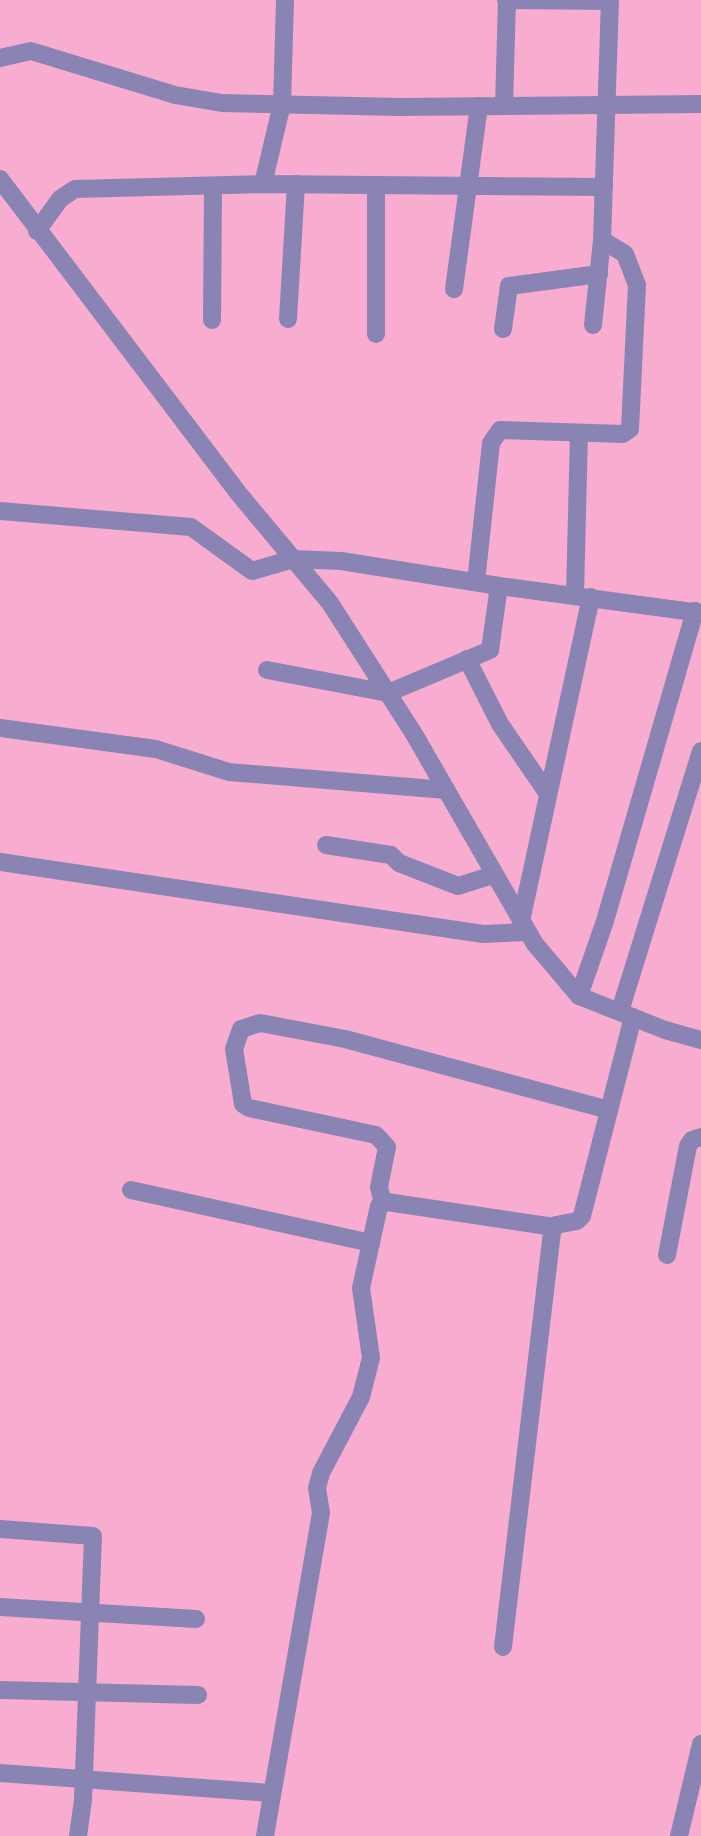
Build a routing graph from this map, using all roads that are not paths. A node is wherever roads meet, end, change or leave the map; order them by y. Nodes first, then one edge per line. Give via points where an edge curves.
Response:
1 (285, 0) edge
2 (507, 0) edge
3 (610, 1) edge
4 (0, 58) edge
5 (282, 104) junction
6 (701, 104) edge
7 (479, 106) junction
8 (503, 106) junction
9 (607, 106) junction
10 (0, 178) edge
11 (263, 184) junction
12 (296, 184) junction
13 (376, 185) junction
14 (213, 187) junction
15 (468, 187) junction
16 (604, 187) junction
17 (37, 230) junction
18 (602, 240) junction
19 (599, 274) junction
20 (454, 289) dead end
21 (289, 319) dead end
22 (212, 320) dead end
23 (593, 326) dead end
24 (503, 329) dead end
25 (376, 334) dead end
26 (579, 433) junction
27 (0, 511) edge
28 (293, 559) junction
29 (476, 582) junction
30 (499, 586) junction
31 (583, 596) junction
32 (698, 612) edge
33 (467, 659) junction
34 (268, 670) dead end
35 (388, 693) junction
36 (0, 728) edge
37 (701, 751) edge
38 (446, 790) junction
39 (548, 794) junction
40 (326, 845) dead end
41 (0, 862) edge
42 (493, 875) junction
43 (524, 926) junction
44 (579, 996) junction
45 (626, 1014) junction
46 (701, 1038) edge
47 (609, 1110) junction
48 (701, 1137) edge
49 (131, 1189) dead end
50 (383, 1203) junction
51 (554, 1227) junction
52 (371, 1243) junction
53 (667, 1255) dead end
54 (0, 1529) edge
55 (0, 1607) edge
56 (90, 1614) junction
57 (196, 1619) dead end
58 (503, 1647) dead end
59 (0, 1690) edge
60 (87, 1692) junction
61 (198, 1695) dead end
62 (701, 1744) edge
63 (0, 1773) edge
64 (83, 1778) junction
65 (271, 1793) junction
66 (78, 1836) edge
67 (265, 1836) edge
68 (679, 1836) edge

1 - 5 street
2 - 3 street
2 - 8 street
3 - 9 street
4 - 5 street via 32,51 175,95 222,103
5 - 7 street
5 - 11 street
6 - 9 street
7 - 8 street
7 - 15 street
8 - 9 street
9 - 16 street
10 - 17 street
11 - 12 street
11 - 14 street
12 - 13 street
12 - 21 street
13 - 15 street
13 - 25 street
14 - 17 street via 75,189 60,199
14 - 22 street
15 - 16 street
15 - 20 street
16 - 18 street
17 - 28 street
18 - 19 street
18 - 26 street via 625,254 637,285 630,429 623,434
19 - 23 street
19 - 24 street via 509,286
26 - 29 street via 505,428 496,434 491,443
26 - 31 street
27 - 28 street via 191,527 252,571
28 - 29 street via 341,561
28 - 35 street via 330,603
29 - 30 street
30 - 31 street
30 - 33 street via 489,650
31 - 32 street
31 - 39 street
32 - 44 street
33 - 35 street
33 - 39 street via 500,724
34 - 35 street
35 - 38 street
36 - 38 street via 156,749 229,772
37 - 45 street
38 - 42 street
39 - 43 street
40 - 42 street via 391,855 399,863 458,886
41 - 43 street via 483,934
42 - 43 street
43 - 44 street
44 - 45 street
45 - 46 street
45 - 47 street
47 - 50 street via 345,1039 260,1023 241,1029 234,1049 243,1104 376,1135 387,1147 379,1183
47 - 51 street via 582,1216
48 - 53 street via 688,1146
49 - 52 street
50 - 51 street
50 - 52 street
51 - 58 street
52 - 65 street via 361,1288 371,1358 361,1397 317,1488 321,1513
54 - 56 street via 93,1536
55 - 56 street
56 - 57 street
56 - 60 street
59 - 60 street
60 - 61 street
60 - 64 street
62 - 68 street
63 - 64 street
64 - 65 street
64 - 66 street
65 - 67 street

